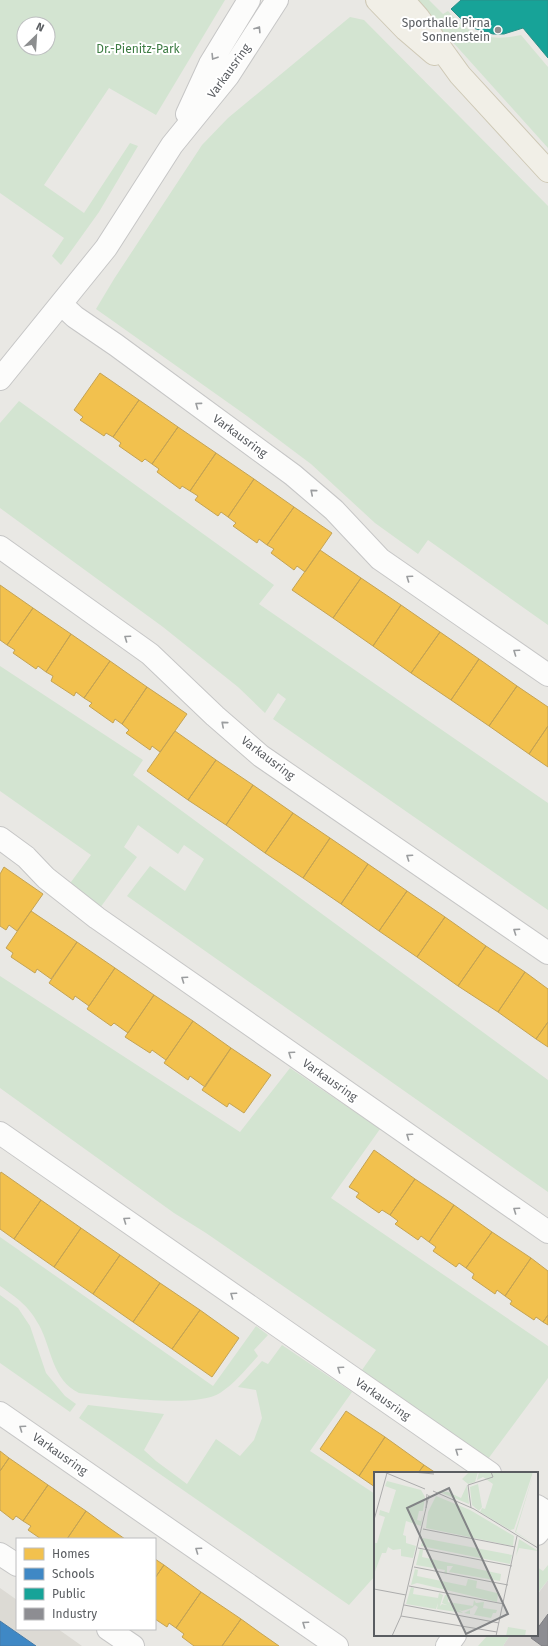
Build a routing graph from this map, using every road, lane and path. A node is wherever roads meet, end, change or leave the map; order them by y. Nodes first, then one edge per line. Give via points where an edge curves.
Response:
1 (249, 0) edge
2 (277, 0) edge
3 (376, 0) edge
4 (403, 0) edge
5 (460, 75) junction
6 (176, 139) junction
7 (548, 171) edge
8 (61, 304) junction
9 (0, 380) edge
10 (0, 547) edge
11 (548, 674) edge
12 (0, 838) edge
13 (548, 953) edge
14 (0, 1133) edge
15 (548, 1232) edge
16 (0, 1413) edge
17 (489, 1472) edge
18 (538, 1507) edge
19 (548, 1513) edge
20 (548, 1521) edge
21 (538, 1533) edge
22 (0, 1554) edge
23 (16, 1564) edge
24 (109, 1630) edge
25 (455, 1636) edge
26 (133, 1646) edge
27 (337, 1646) edge
28 (447, 1646) edge

1 -> 6 street, Varkausring via 210,64
6 -> 2 street, Varkausring via 228,76
3 - 5 main road via 406,30
4 - 5 main road
5 - 7 main road
6 - 8 street, Varkausring via 106,248
8 - 9 street, Varkausring
11 -> 8 street, Varkausring via 380,558 334,510 293,475 75,317
13 -> 10 street, Varkausring via 261,756 150,654
15 -> 12 street, Varkausring via 97,918
17 -> 14 street, Varkausring
27 -> 16 street, Varkausring
18 - 19 street
20 - 21 street
22 - 23 street
24 - 26 street
25 - 28 street

